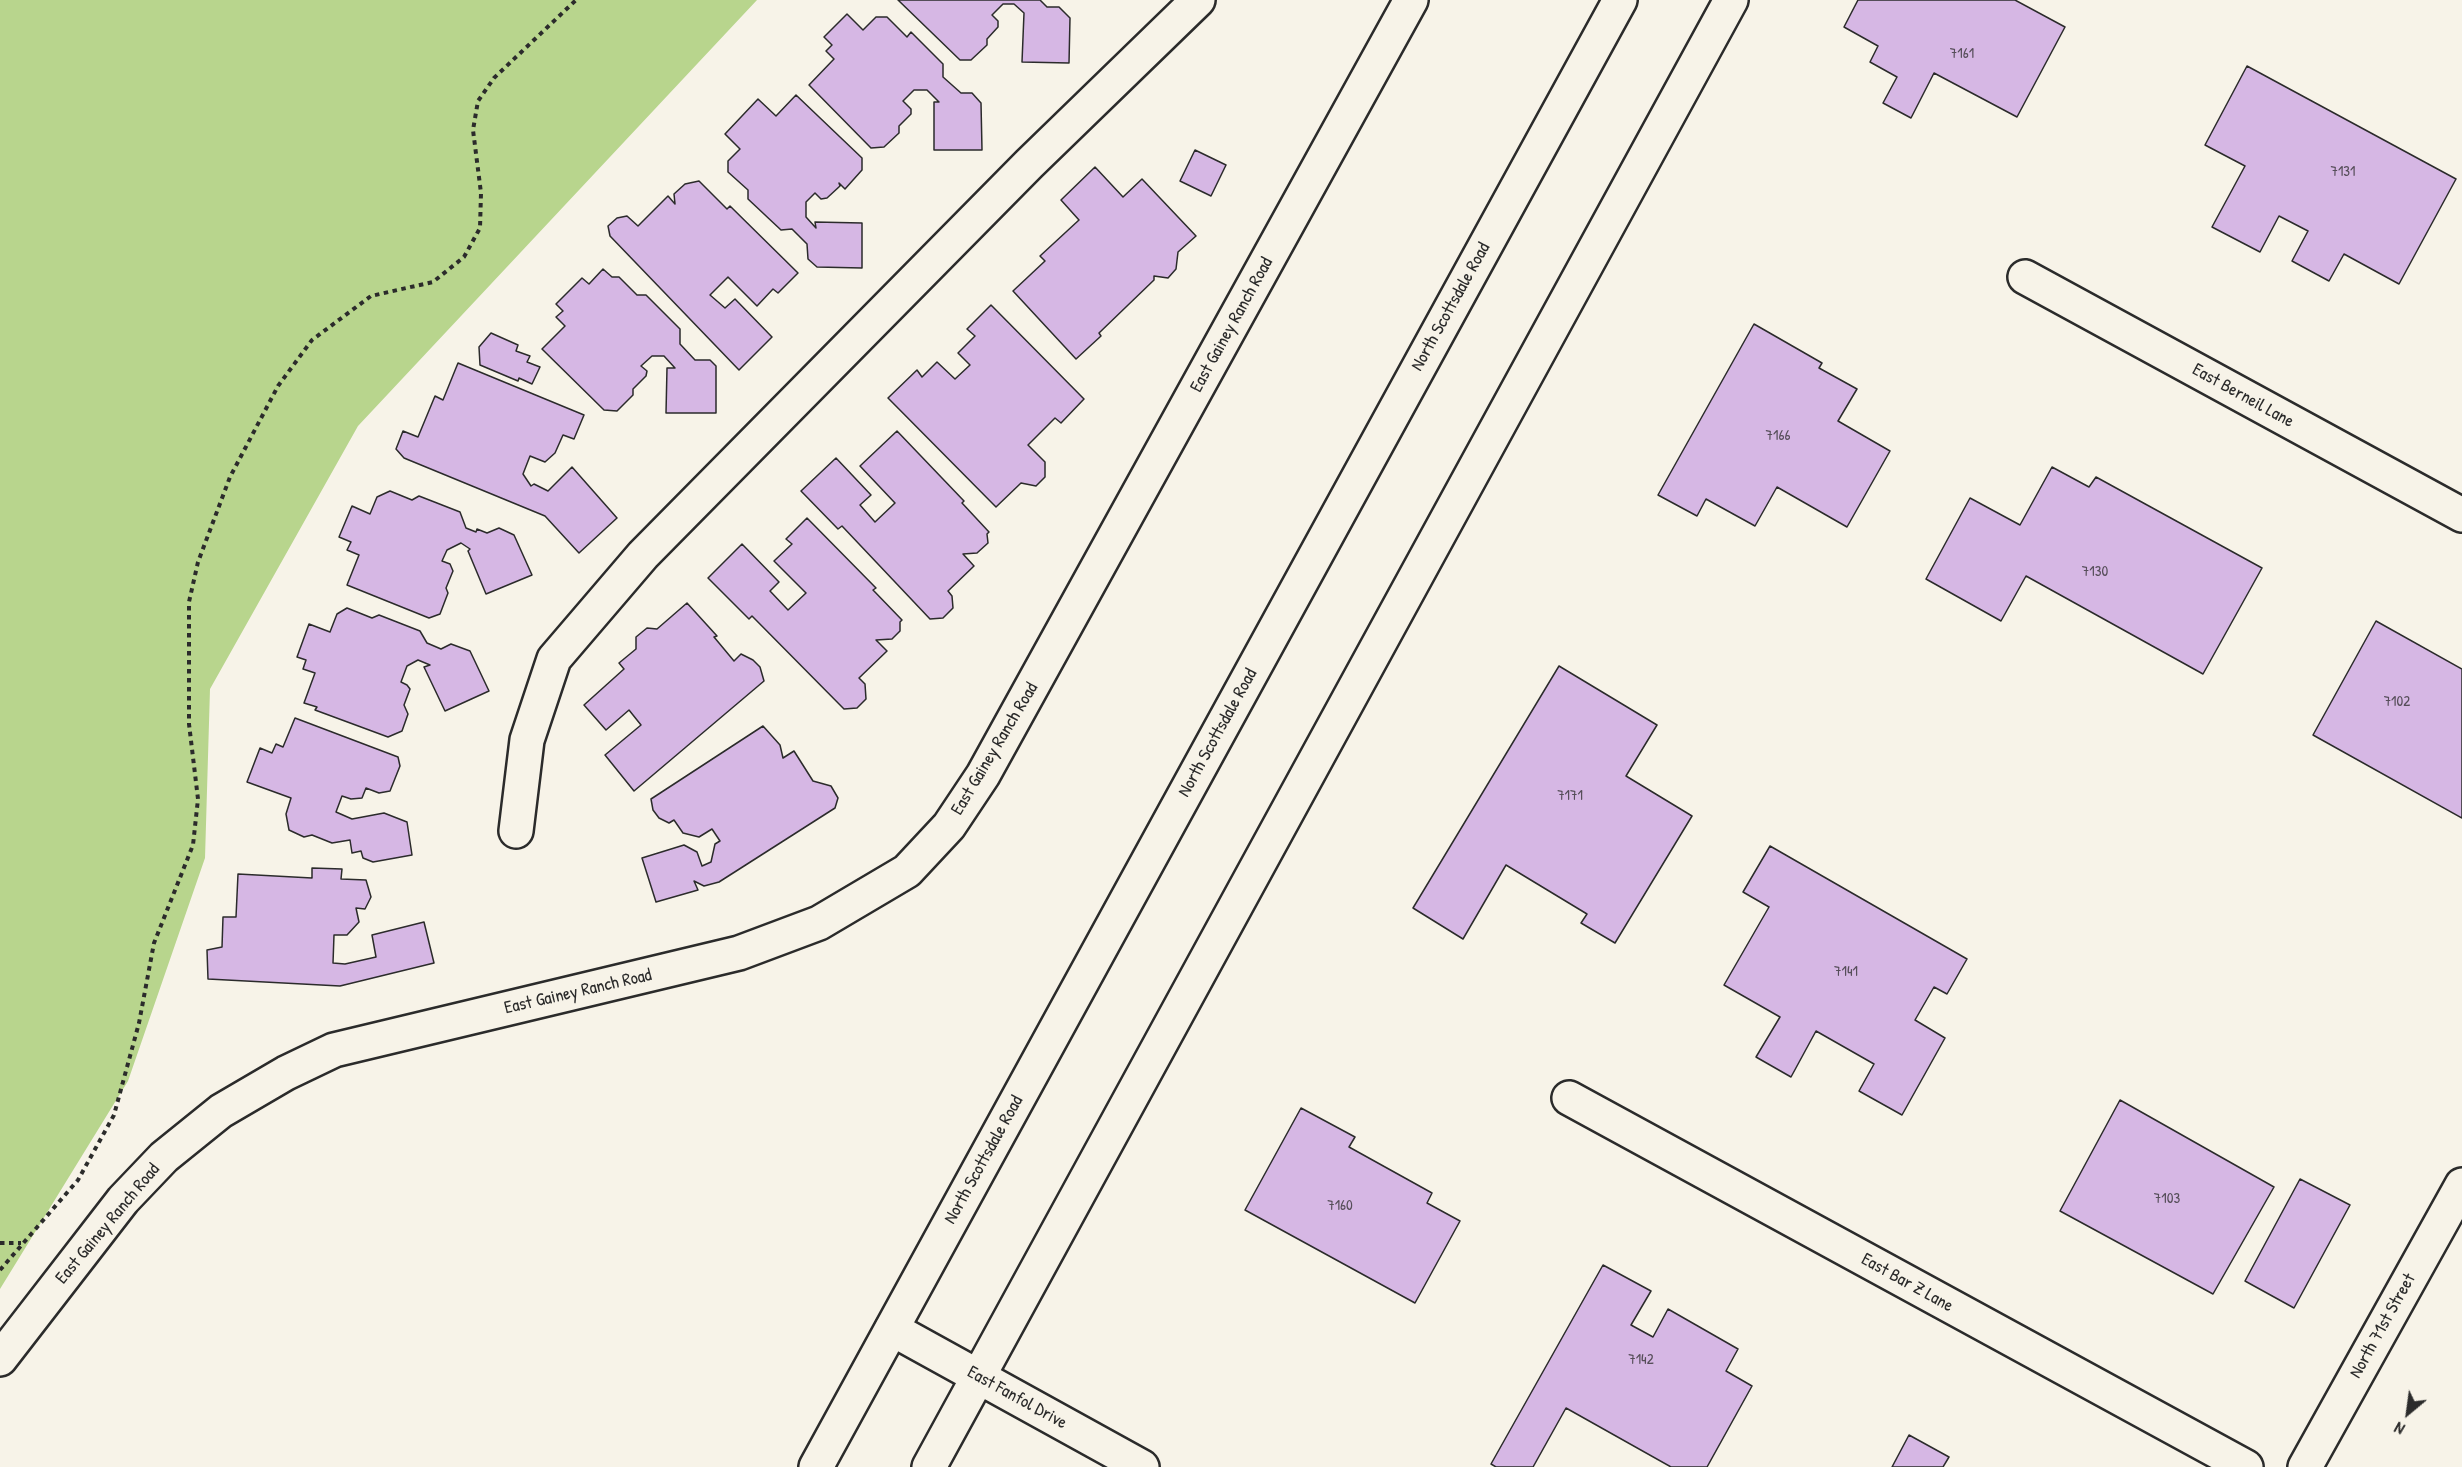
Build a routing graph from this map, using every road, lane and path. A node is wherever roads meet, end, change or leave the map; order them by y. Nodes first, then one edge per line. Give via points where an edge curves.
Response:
1 (576, 0) edge
2 (1198, 0) edge
3 (1411, 0) edge
4 (1620, 0) edge
5 (1731, 0) edge
6 (2025, 277) dead end
7 (2462, 515) edge
8 (516, 831) dead end
9 (1569, 1098) dead end
10 (2462, 1185) edge
11 (0, 1243) edge
12 (22, 1243) junction
13 (0, 1270) edge
14 (892, 1329) junction
15 (0, 1359) edge
16 (978, 1376) junction
17 (816, 1467) edge
18 (928, 1467) edge
19 (1142, 1467) edge
20 (2246, 1467) edge
21 (2305, 1467) edge

1 - 12 path via 494,78 478,101 473,130 481,193 480,228 464,256 433,282 370,296 312,340 278,386 230,477 198,562 189,602 189,724 198,799 193,845 154,943 139,1023 114,1115 78,1180
2 - 8 street via 1029,164 643,555 554,659 527,740
3 - 15 street, East Gainey Ranch Road via 983,775 949,826 907,871 819,924 739,953 334,1050 286,1073 221,1111 164,1157 123,1200
4 - 14 street, North Scottsdale Road
5 - 16 street
6 - 7 street, East Berneil Lane
9 - 20 street, East Bar Z Lane
10 - 21 street, North 71st Street
11 - 12 path
12 - 13 path
14 - 16 street, East Fanfol Drive
14 - 17 street, North Scottsdale Road
16 - 18 street
16 - 19 street, East Fanfol Drive

